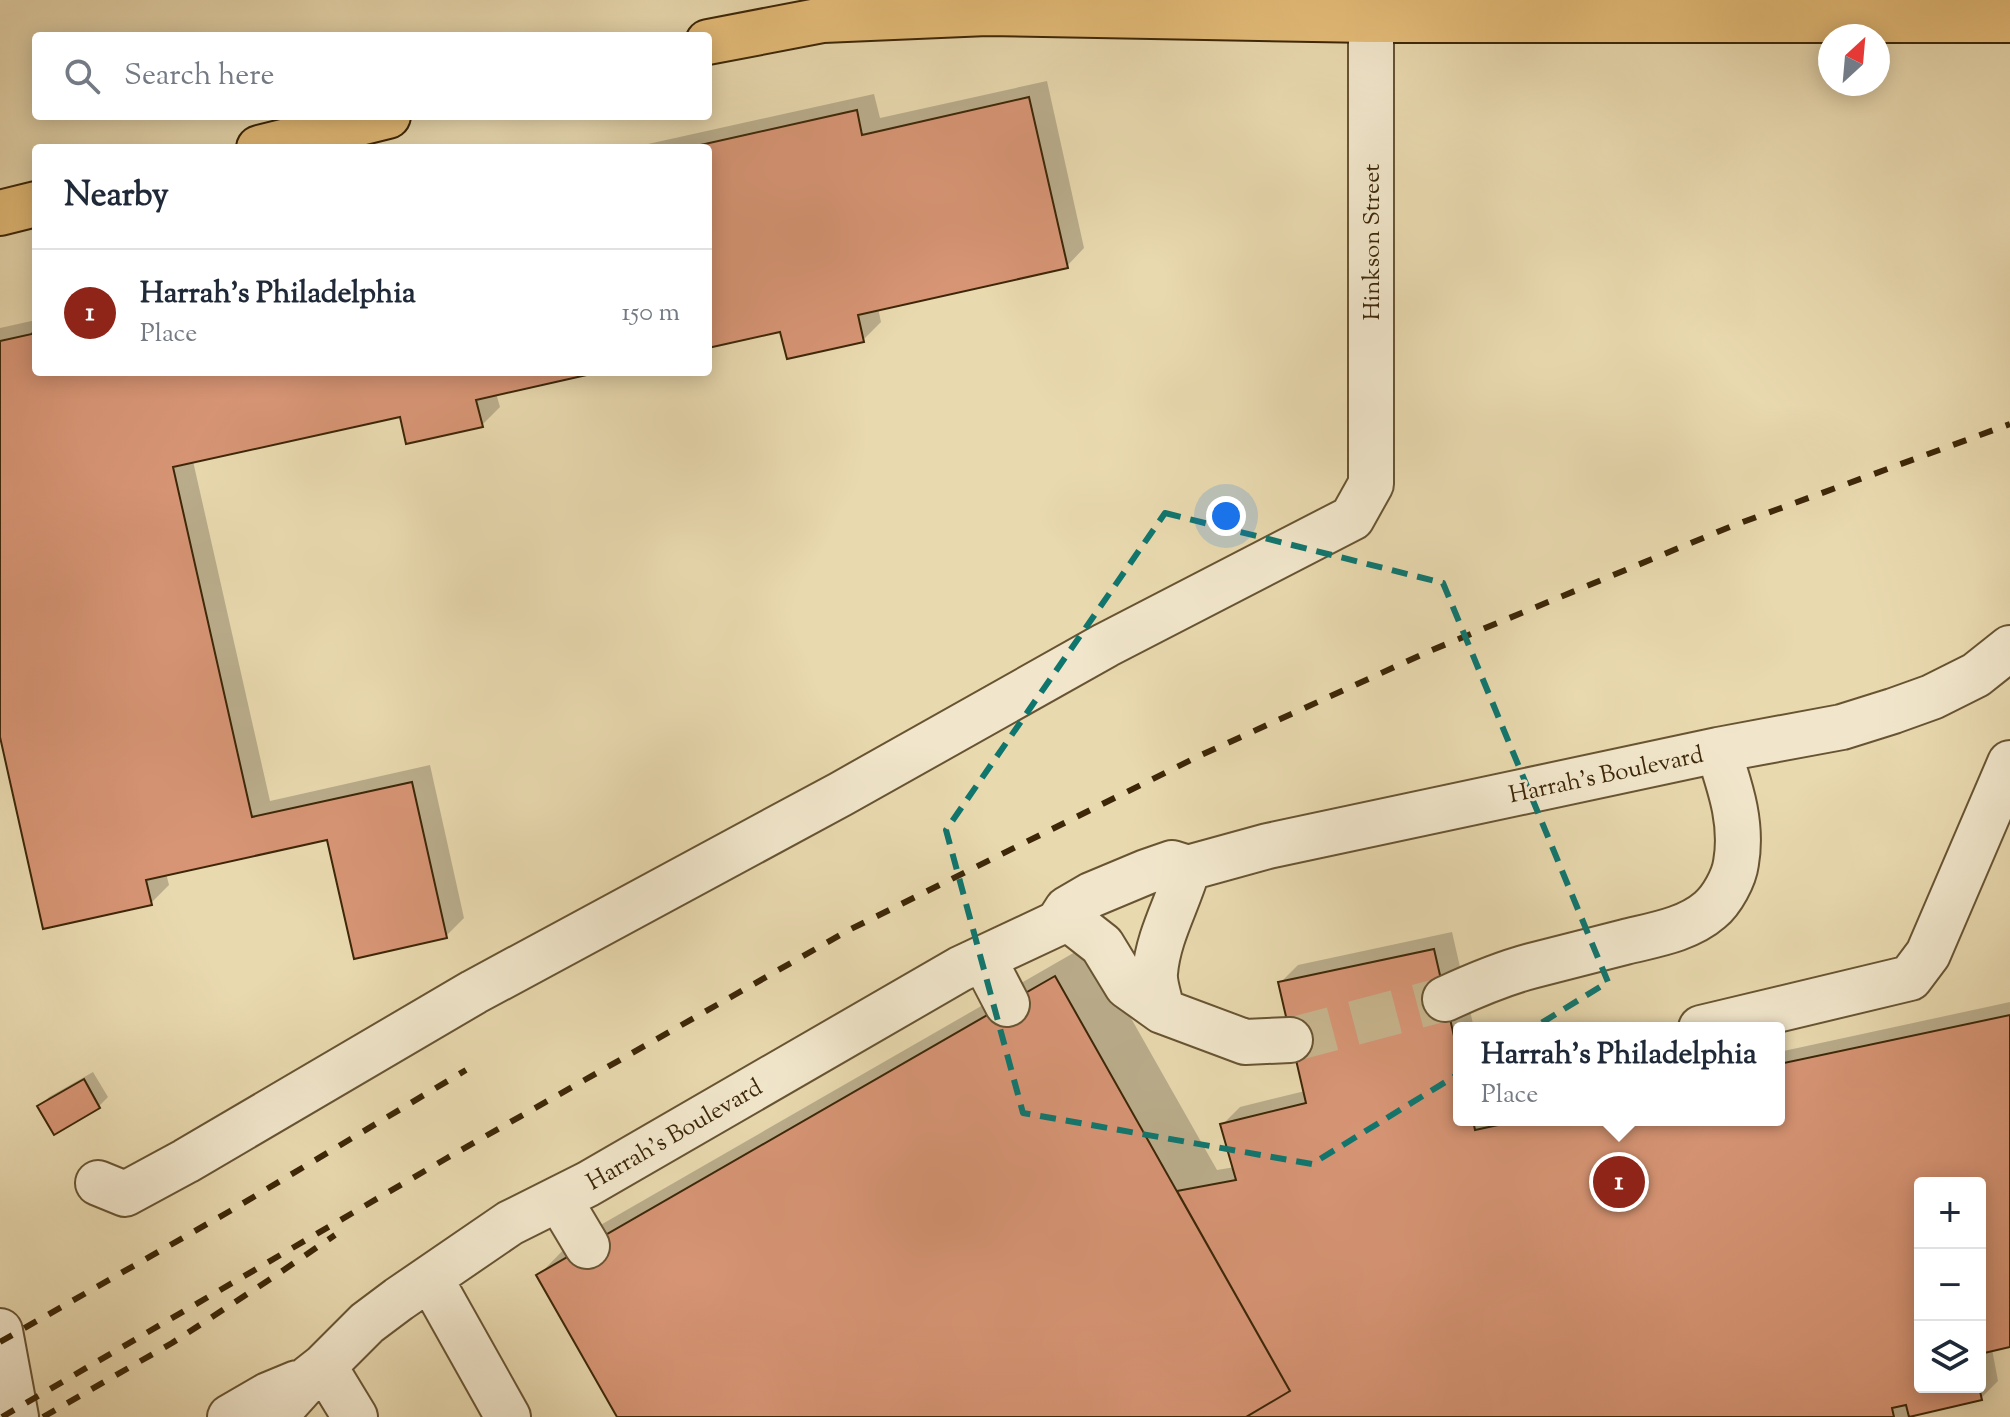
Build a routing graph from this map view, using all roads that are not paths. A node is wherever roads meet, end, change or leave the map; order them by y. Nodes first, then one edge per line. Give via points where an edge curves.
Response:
1 (823, 10) edge
2 (1371, 10) edge
3 (2010, 20) edge
4 (712, 41) edge
5 (372, 120) edge
6 (275, 144) edge
7 (32, 205) edge
8 (0, 213) edge
9 (2010, 648) edge
10 (1718, 750) junction
11 (2010, 763) edge
12 (1188, 868) junction
13 (1069, 925) junction
14 (983, 958) junction
15 (1445, 999) tunnel mouth
16 (1007, 1004) dead end
17 (1162, 1011) junction
18 (1726, 1022) edge
19 (1290, 1040) tunnel mouth
20 (98, 1183) dead end
21 (559, 1199) junction
22 (587, 1246) dead end
23 (430, 1278) junction
24 (0, 1331) edge
25 (317, 1372) junction
26 (16, 1417) edge
27 (230, 1417) edge
28 (274, 1417) edge
29 (355, 1417) edge
30 (508, 1417) edge

1 - 2 main road
1 - 4 main road
2 - 3 main road
2 - 20 street, Hinkson Street via 1371,484 1352,518 1106,645 474,992 125,1194
5 - 6 main road
7 - 8 main road
9 - 10 street, Harrah's Boulevard via 1976,675 1893,711 1842,727
10 - 12 street, Harrah's Boulevard via 1268,846
10 - 15 street via 1739,838 1736,866 1712,909 1691,923 1490,978
11 - 18 street via 1928,954 1910,978
12 - 13 street, Harrah's Boulevard via 1172,863 1091,895 1067,909
12 - 17 street via 1154,976
13 - 14 street, Harrah's Boulevard
13 - 17 street via 1102,945 1127,986
14 - 16 street
14 - 21 street, Harrah's Boulevard
17 - 19 street via 1245,1042
21 - 22 street
21 - 23 street, Harrah's Boulevard via 510,1223
23 - 25 street, Harrah's Boulevard via 367,1323
23 - 30 street
24 - 26 street
25 - 27 street, Harrah's Boulevard
25 - 28 street, Harrah's Boulevard
25 - 29 street

